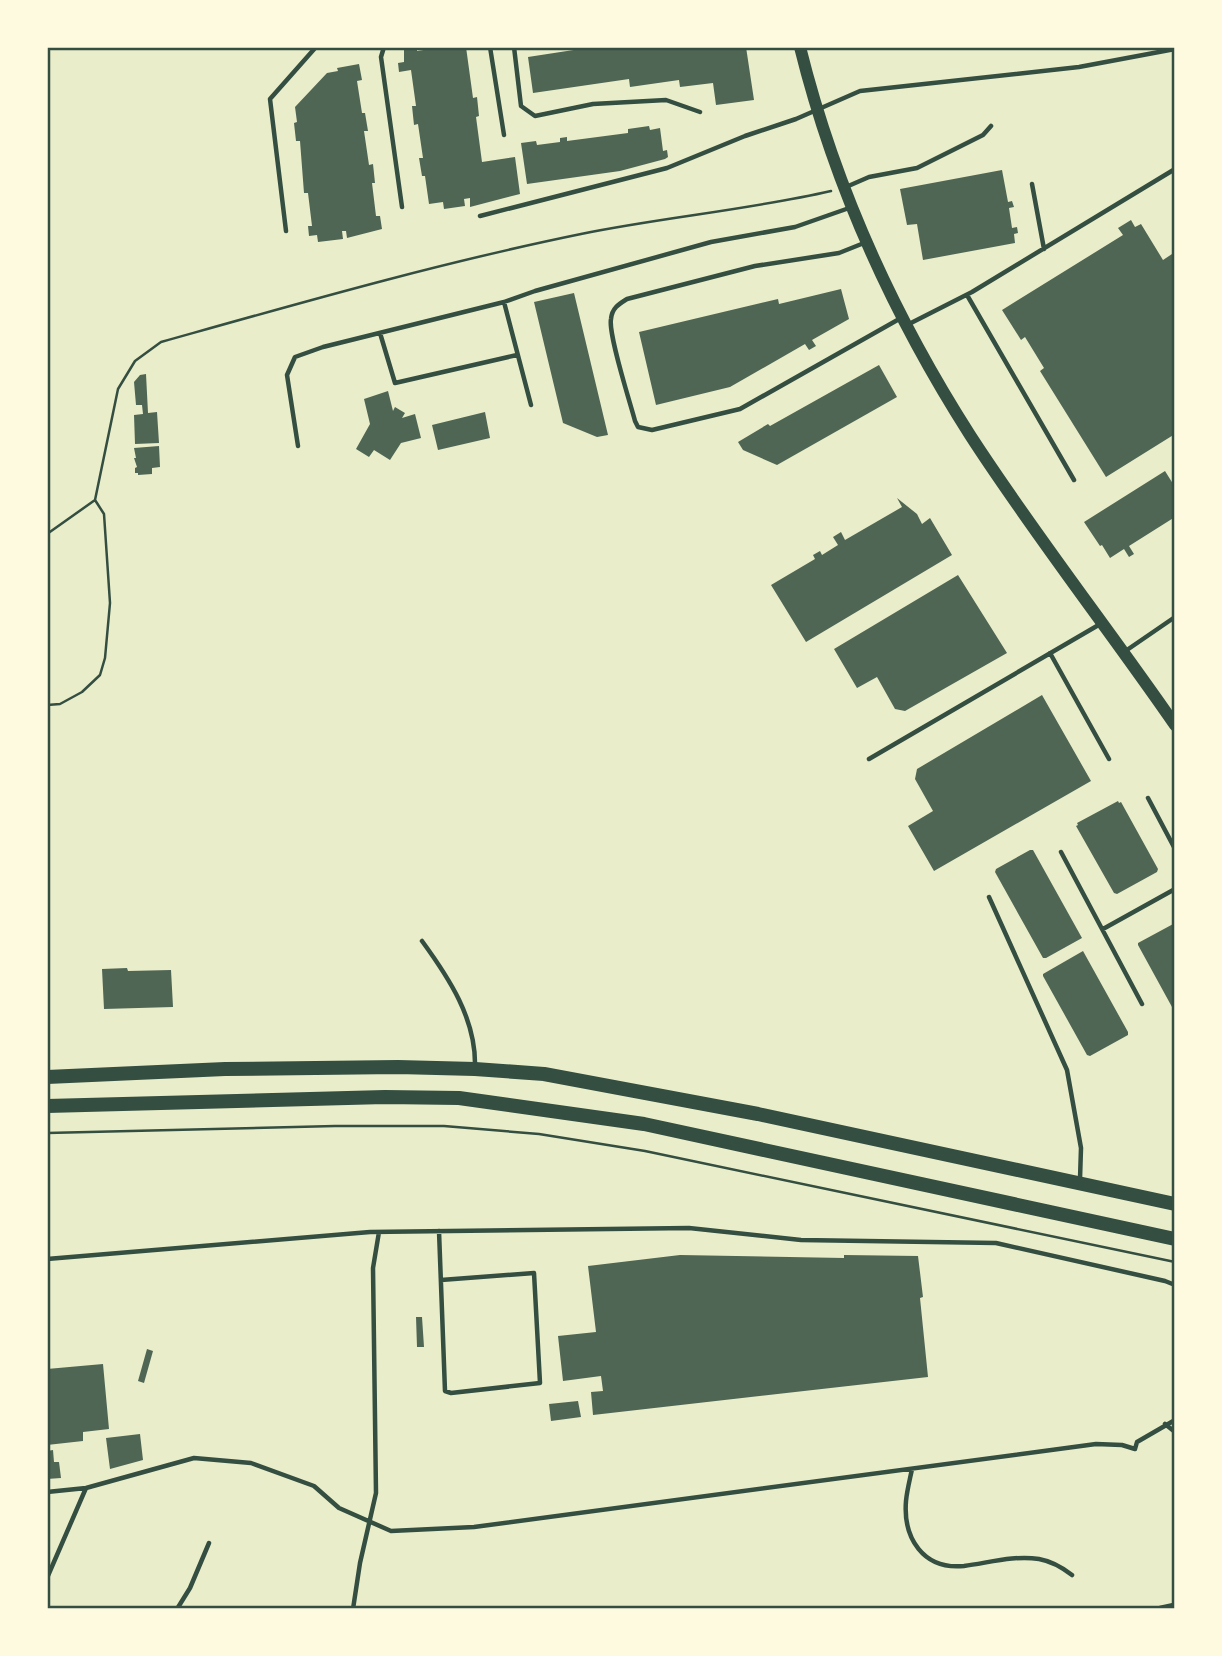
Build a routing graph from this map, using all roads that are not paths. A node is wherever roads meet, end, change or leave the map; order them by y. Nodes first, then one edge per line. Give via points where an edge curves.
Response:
1 (316, 47) edge
2 (384, 47) edge
3 (490, 47) edge
4 (514, 47) edge
5 (800, 47) edge
6 (1175, 49) edge
7 (818, 109) junction
8 (700, 112) dead end
9 (991, 126) dead end
10 (504, 135) dead end
11 (1175, 170) edge
12 (1032, 184) dead end
13 (845, 187) junction
14 (402, 207) dead end
15 (853, 207) junction
16 (480, 216) dead end
17 (286, 231) dead end
18 (867, 242) junction
19 (1044, 249) junction
20 (967, 295) junction
21 (504, 302) junction
22 (904, 321) junction
23 (380, 333) junction
24 (517, 355) junction
25 (531, 405) dead end
26 (298, 446) dead end
27 (1074, 480) dead end
28 (1175, 617) edge
29 (1102, 622) junction
30 (1124, 652) junction
31 (1050, 653) junction
32 (1175, 725) edge
33 (869, 759) dead end
34 (1109, 759) dead end
35 (1148, 798) dead end
36 (1175, 849) edge
37 (1061, 852) dead end
38 (1175, 889) edge
39 (989, 897) dead end
40 (1103, 929) junction
41 (422, 941) dead end
42 (1142, 1004) dead end
43 (475, 1069) junction
44 (47, 1077) edge
45 (47, 1106) edge
46 (1079, 1184) junction
47 (1175, 1204) edge
48 (439, 1231) junction
49 (379, 1232) junction
50 (1175, 1239) edge
51 (47, 1259) edge
52 (441, 1280) junction
53 (1175, 1285) edge
54 (1175, 1420) edge
55 (1165, 1424) junction
56 (1175, 1432) edge
57 (912, 1469) junction
58 (86, 1488) junction
59 (47, 1492) edge
60 (370, 1522) junction
61 (209, 1543) dead end
62 (1072, 1575) dead end
63 (47, 1578) edge
64 (1175, 1606) edge
65 (177, 1609) edge
66 (354, 1609) edge
67 (1161, 1609) edge

1 - 17 lane via 270,99
2 - 14 lane via 380,57
3 - 10 lane
4 - 8 lane via 522,106 535,116 641,100 666,100
5 - 7 street
6 - 7 lane via 1079,67 860,92
7 - 13 street
7 - 16 lane via 667,168
9 - 13 lane via 983,135 917,168 869,177
11 - 19 lane
12 - 19 lane
13 - 15 street
15 - 18 street
15 - 21 lane via 795,227 711,242
18 - 22 street
18 - 22 lane via 839,253 755,266 619,304 610,327 635,421 652,430 740,408
19 - 20 lane
20 - 22 lane
20 - 27 lane
21 - 23 lane
21 - 24 lane
22 - 29 street via 970,434
23 - 24 lane via 396,383
23 - 26 lane via 296,357 287,375
24 - 25 lane
28 - 30 lane
29 - 30 street
29 - 31 lane
30 - 32 street
31 - 33 lane
31 - 34 lane
35 - 36 lane
37 - 40 lane
38 - 40 lane
39 - 46 lane via 1067,1070 1081,1148
40 - 42 lane
41 - 43 lane via 466,1014 476,1045
43 - 44 main road via 225,1069
43 - 46 main road via 544,1074 758,1114
45 - 50 main road via 459,1098 644,1124
46 - 47 main road
48 - 49 lane
48 - 52 lane
48 - 53 lane via 689,1228 801,1240 996,1243
49 - 51 lane
49 - 60 lane via 373,1268 376,1493
52 - 52 lane via 445,1391 540,1383 534,1273
54 - 55 lane
55 - 56 lane
55 - 57 lane via 1135,1448 1096,1444
57 - 60 lane via 474,1527 391,1531
57 - 62 lane via 906,1502 908,1524 915,1547 933,1562 960,1566 1010,1558 1040,1559
58 - 59 lane
58 - 60 lane via 194,1458 251,1463 314,1486 340,1508
58 - 63 lane
60 - 66 lane
61 - 65 lane
64 - 67 street

